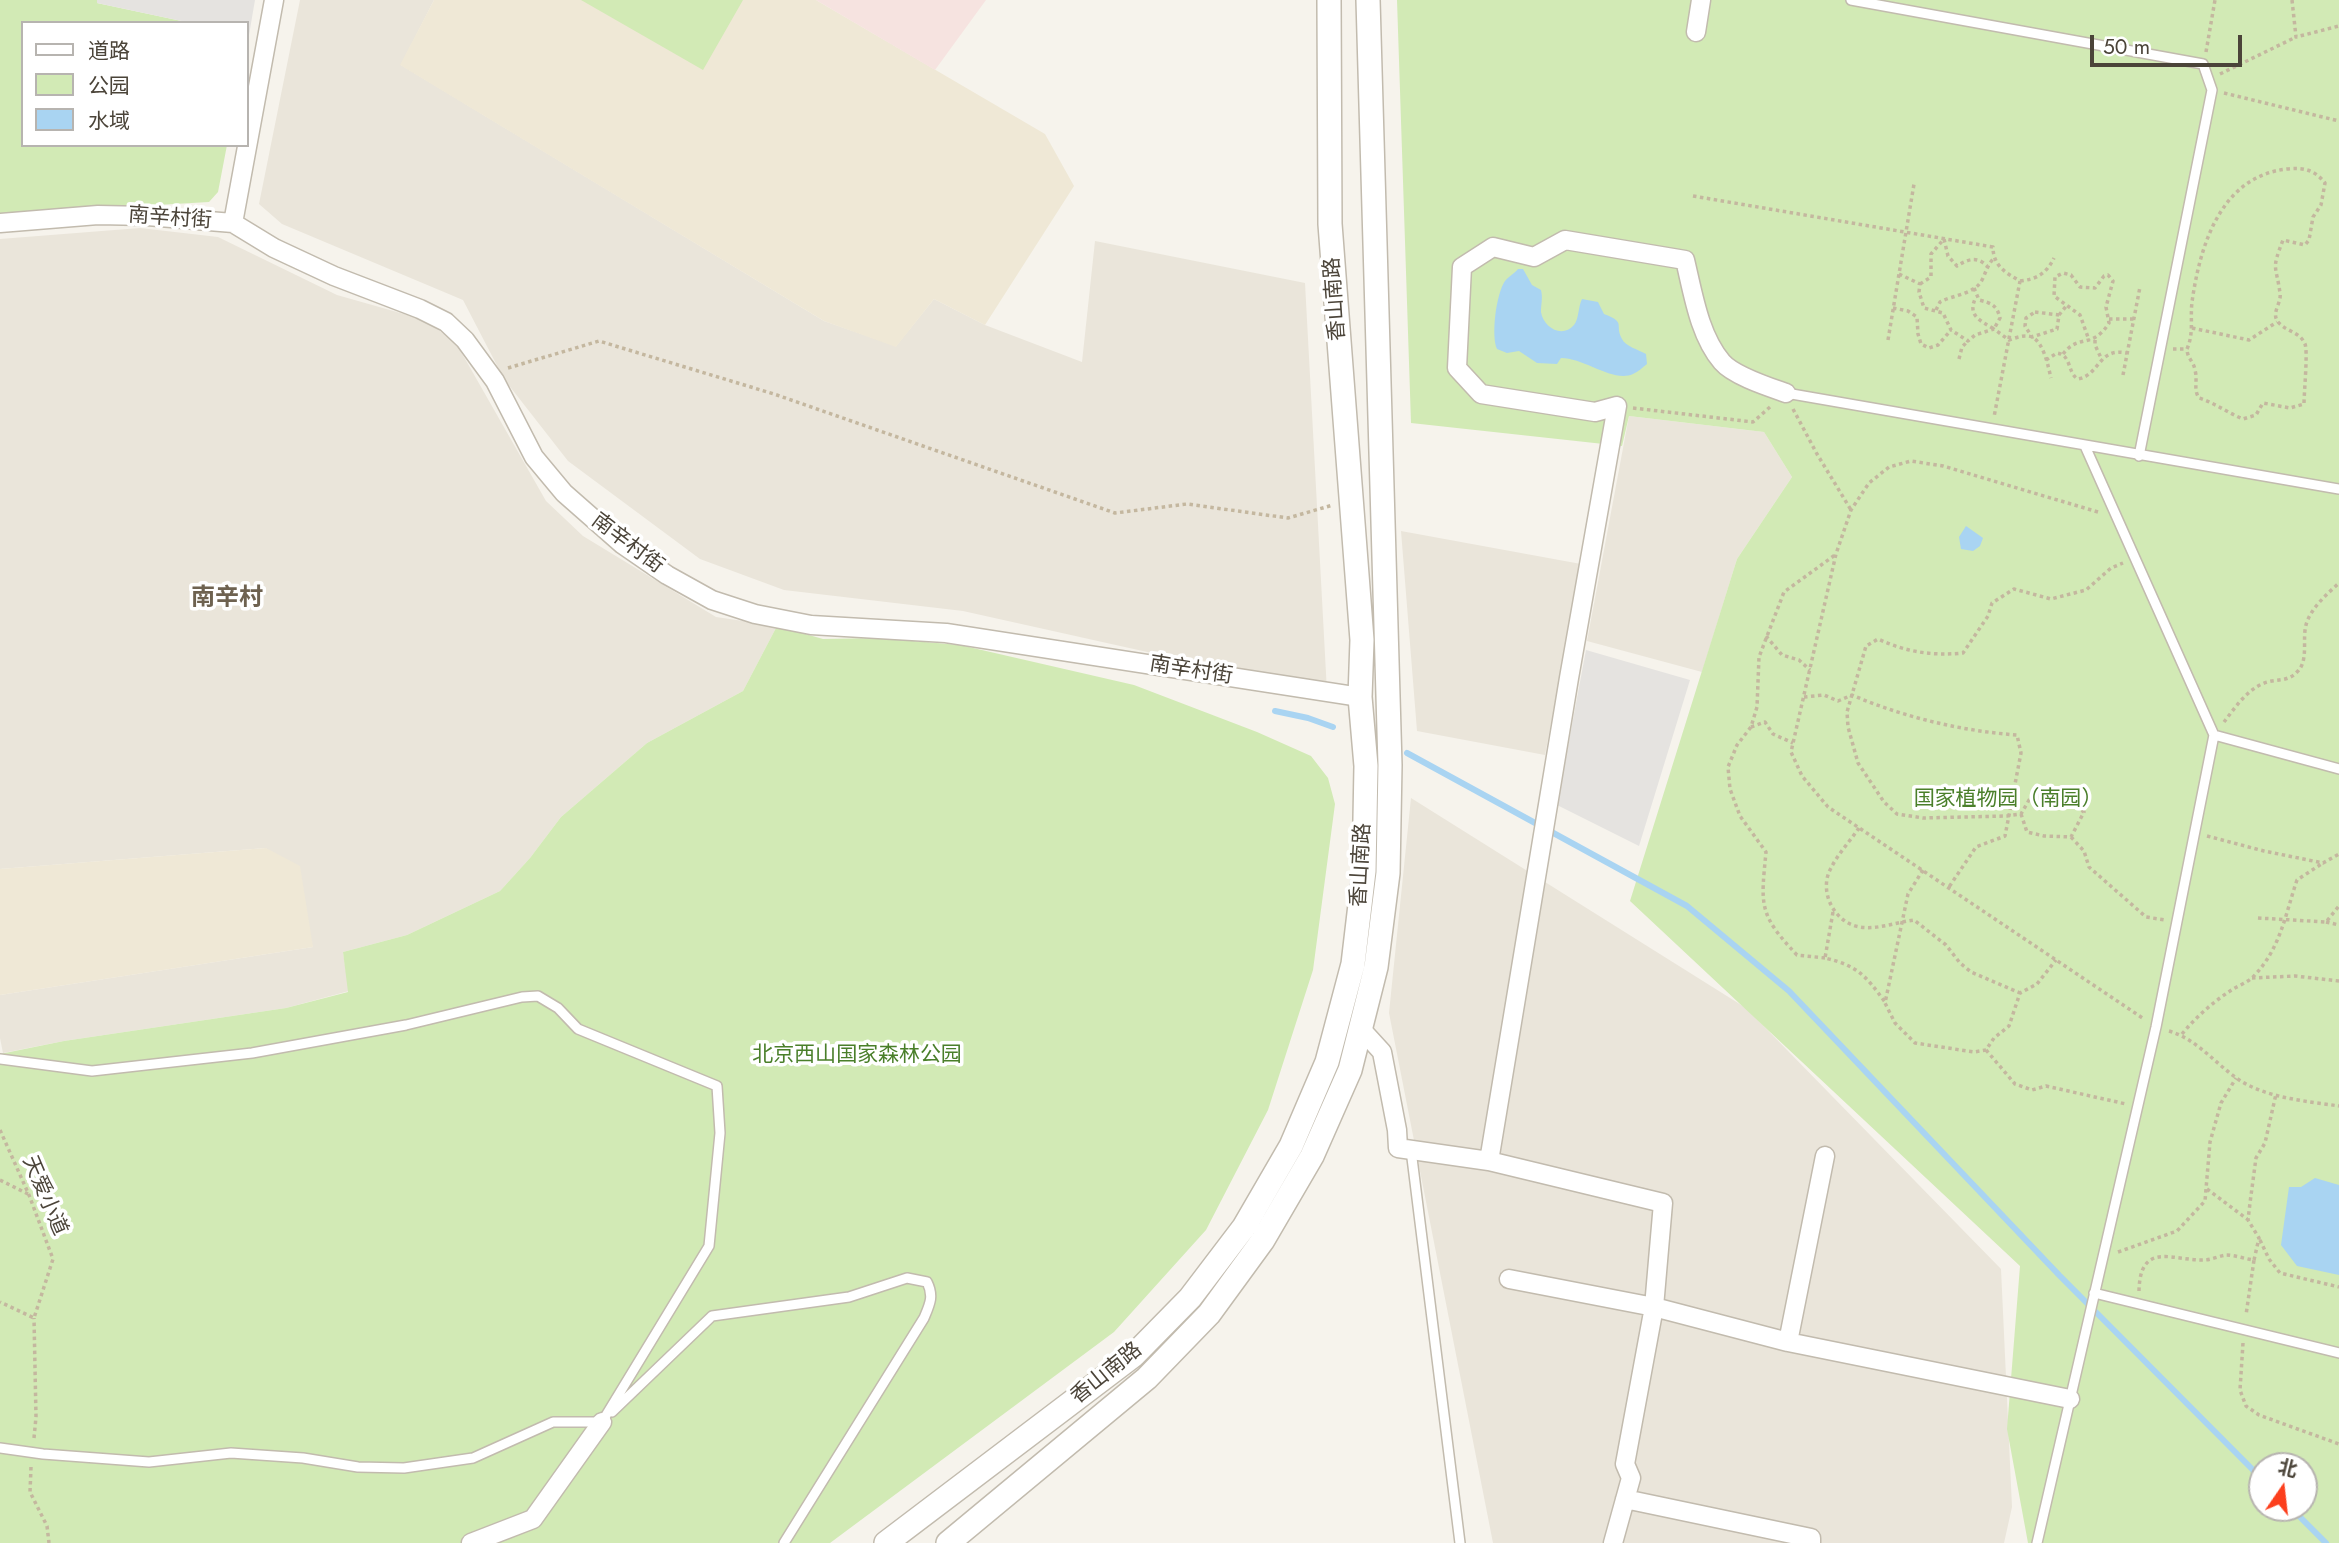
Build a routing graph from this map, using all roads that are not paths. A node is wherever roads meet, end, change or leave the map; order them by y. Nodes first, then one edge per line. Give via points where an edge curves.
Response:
1 (274, 0) edge
2 (1329, 0) edge
3 (1368, 0) edge
4 (1701, 0) edge
5 (1851, 0) edge
6 (1696, 32) dead end
7 (248, 141) edge
8 (247, 147) edge
9 (0, 223) edge
10 (233, 223) junction
11 (1786, 393) joint
12 (2085, 446) junction
13 (2139, 456) junction
14 (2339, 489) edge
15 (1360, 697) junction
16 (2214, 735) junction
17 (2339, 769) edge
18 (1361, 1029) junction
19 (0, 1059) edge
20 (1411, 1150) junction
21 (1825, 1156) dead end
22 (1489, 1161) junction
23 (1509, 1279) dead end
24 (2094, 1293) junction
25 (1654, 1307) junction
26 (1788, 1342) junction
27 (2339, 1353) edge
28 (2070, 1399) junction
29 (602, 1422) junction
30 (0, 1448) edge
31 (1625, 1499) junction
32 (471, 1543) edge
33 (783, 1543) edge
34 (886, 1543) edge
35 (948, 1543) edge
36 (1460, 1543) edge
37 (1613, 1543) edge
38 (1811, 1543) edge
39 (2037, 1543) edge

1 - 7 street
2 - 15 street, 香山南路 via 1331,224 1362,640
3 - 18 street, 香山南路 via 1390,765 1388,873 1376,967
4 - 6 street
5 - 13 lane via 2203,64 2212,90
8 - 10 street
9 - 10 street, 南辛村街 via 110,215
10 - 15 street, 南辛村街 via 274,248 446,322 489,373 534,457 564,493 622,544 712,600 811,625 946,634
11 - 12 lane
11 - 22 street via 1756,383 1723,363 1701,324 1685,260 1565,240 1534,257 1493,247 1462,267 1457,368 1481,394 1595,412 1617,406
12 - 13 lane
12 - 16 lane
13 - 14 lane
15 - 34 street, 香山南路 via 1366,766 1364,871 1353,964 1327,1062 1291,1146 1244,1227 1190,1298 1134,1356
16 - 17 lane
16 - 24 lane via 2156,1027
18 - 20 street via 1381,1052 1398,1148
18 - 35 street, 香山南路 via 1350,1070 1312,1156 1263,1240 1209,1314 1147,1378
19 - 29 lane via 92,1071 159,1064 252,1053 538,996 578,1029 717,1086 720,1133 709,1246
20 - 22 street
20 - 36 lane
21 - 26 street
22 - 25 street via 1663,1203
23 - 25 street
24 - 27 lane
24 - 28 lane
25 - 26 street
25 - 31 street via 1625,1464 1631,1478
26 - 28 street
28 - 39 lane
29 - 30 lane via 552,1422 473,1458 404,1468 231,1453 149,1462
29 - 32 street via 533,1519
29 - 33 lane via 712,1316 849,1297 907,1278 927,1282 931,1302 924,1318
31 - 37 street
31 - 38 street via 1811,1538

